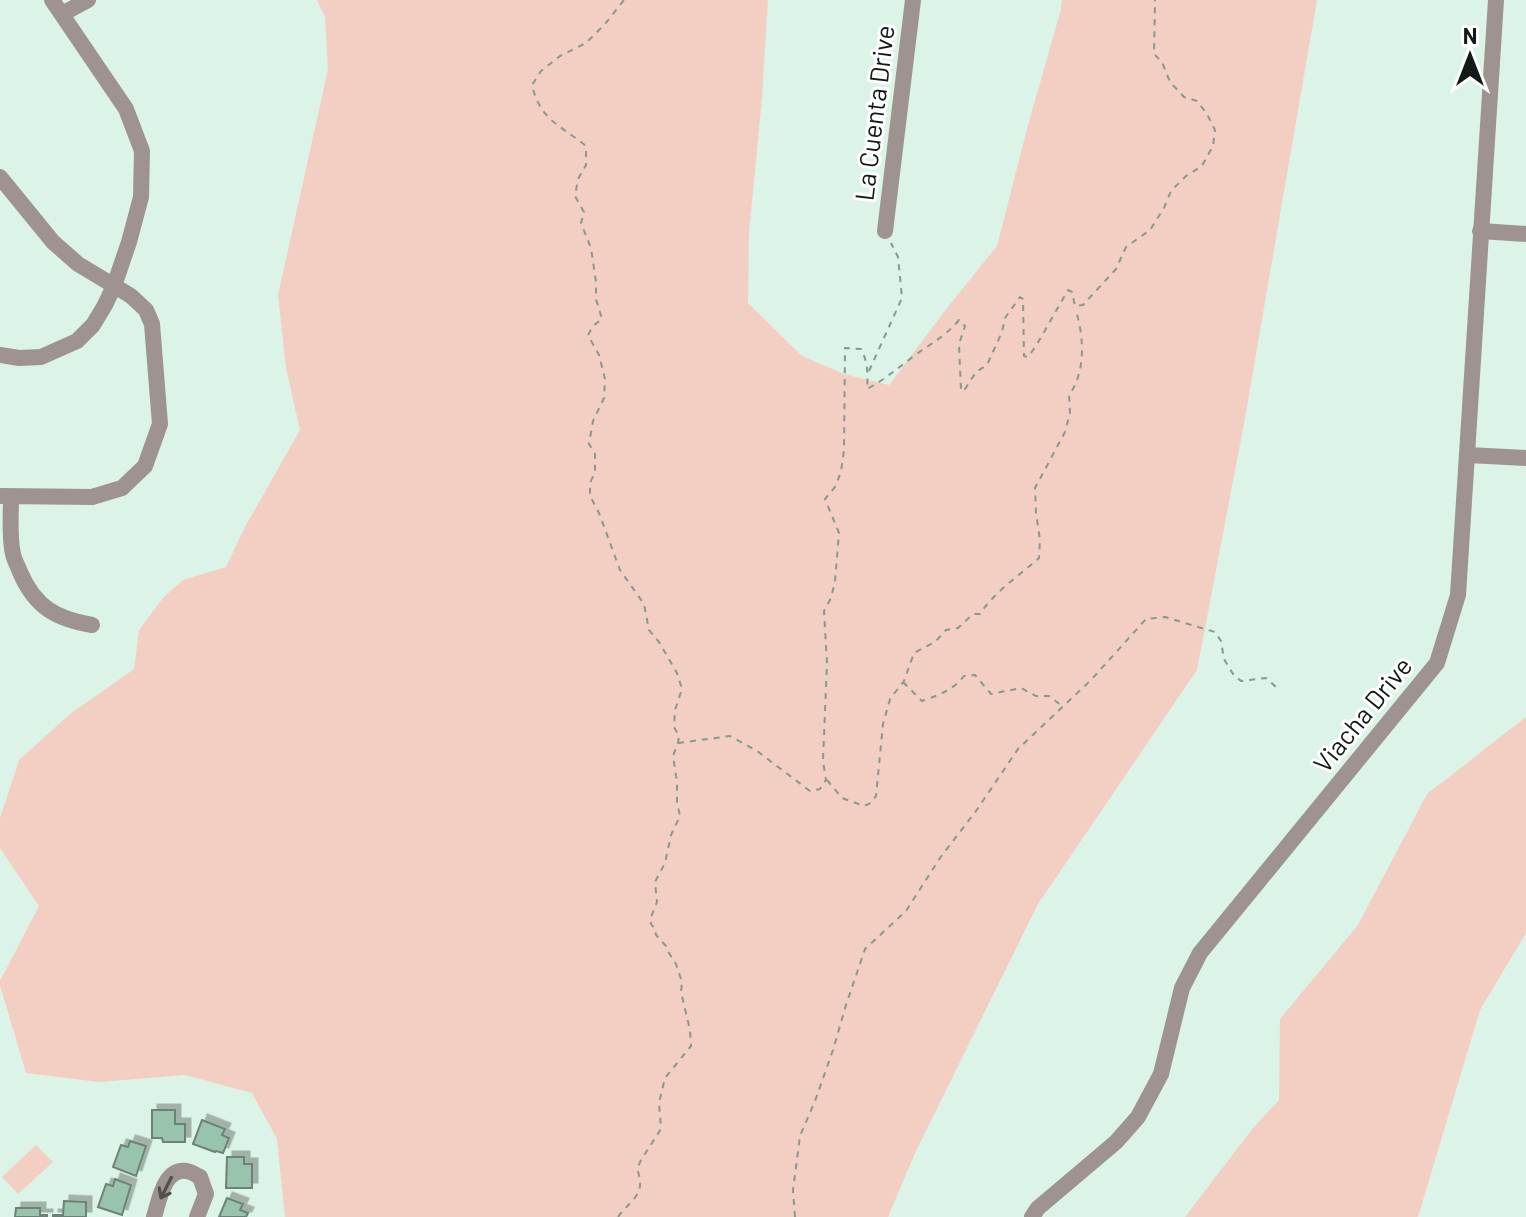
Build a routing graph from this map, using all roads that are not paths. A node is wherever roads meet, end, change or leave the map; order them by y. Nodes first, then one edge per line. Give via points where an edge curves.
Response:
1 (88, 0) edge
2 (913, 0) edge
3 (1496, 0) edge
4 (57, 7) edge
5 (0, 177) edge
6 (885, 231) road end
7 (1480, 231) junction
8 (1526, 234) edge
9 (114, 286) junction
10 (0, 355) edge
11 (1468, 455) junction
12 (1526, 458) edge
13 (6, 497) edge
14 (92, 625) dead end
15 (154, 1217) edge
16 (197, 1217) edge
17 (1032, 1217) edge

1 - 4 street
2 - 6 street, La Cuenta Drive
3 - 7 street, Viacha Drive
4 - 9 street via 126,109 142,151 141,197
5 - 9 street via 53,242
7 - 8 street
7 - 11 street, Viacha Drive
9 - 10 street via 93,325 77,341 41,357
9 - 13 street via 146,310 152,324 160,424 145,466 122,488 92,497
11 - 12 street
11 - 17 street, Viacha Drive via 1458,595 1437,663 1200,953 1182,988 1161,1074 1138,1117
13 - 14 street via 12,554 26,587 53,614
16 -> 15 street via 206,1194 200,1177 186,1171 166,1181

